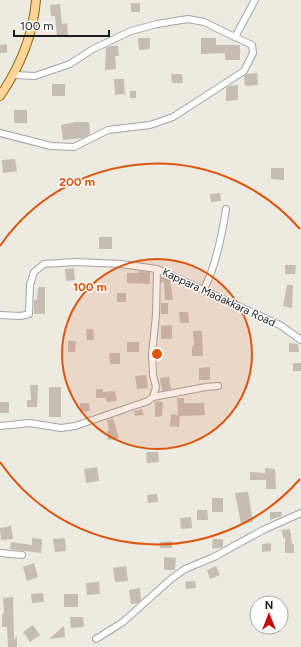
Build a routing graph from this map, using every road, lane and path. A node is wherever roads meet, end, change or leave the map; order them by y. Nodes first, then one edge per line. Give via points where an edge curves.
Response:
1 (36, 0) edge
2 (255, 0) edge
3 (235, 36) junction
4 (15, 75) junction
5 (0, 96) edge
6 (0, 132) edge
7 (226, 209) dead end
8 (157, 269) junction
9 (204, 289) junction
10 (0, 315) edge
11 (301, 340) edge
12 (218, 386) dead end
13 (153, 397) junction
14 (0, 426) edge
15 (301, 513) edge
16 (0, 553) edge
17 (22, 555) dead end
18 (96, 639) dead end

1 - 4 main road via 35,18 27,47
2 - 3 street
3 - 4 street via 204,22 188,19 158,24 131,32 93,49 70,64 35,76
3 - 6 street via 252,45 253,53 244,71 173,117 150,125 108,130 74,147 51,146
4 - 5 main road
7 - 9 street via 212,273
8 - 9 street, Kappara Madakkara Road
8 - 10 street via 76,262 44,264 34,272 32,278 28,314
8 - 13 street, Kappara Madakkara Road via 152,354 156,387
9 - 11 street, Kappara Madakkara Road via 280,325
12 - 13 street
13 - 14 street via 148,401 75,426 61,428 30,423
15 - 18 street via 185,569 171,578 123,622
16 - 17 street

